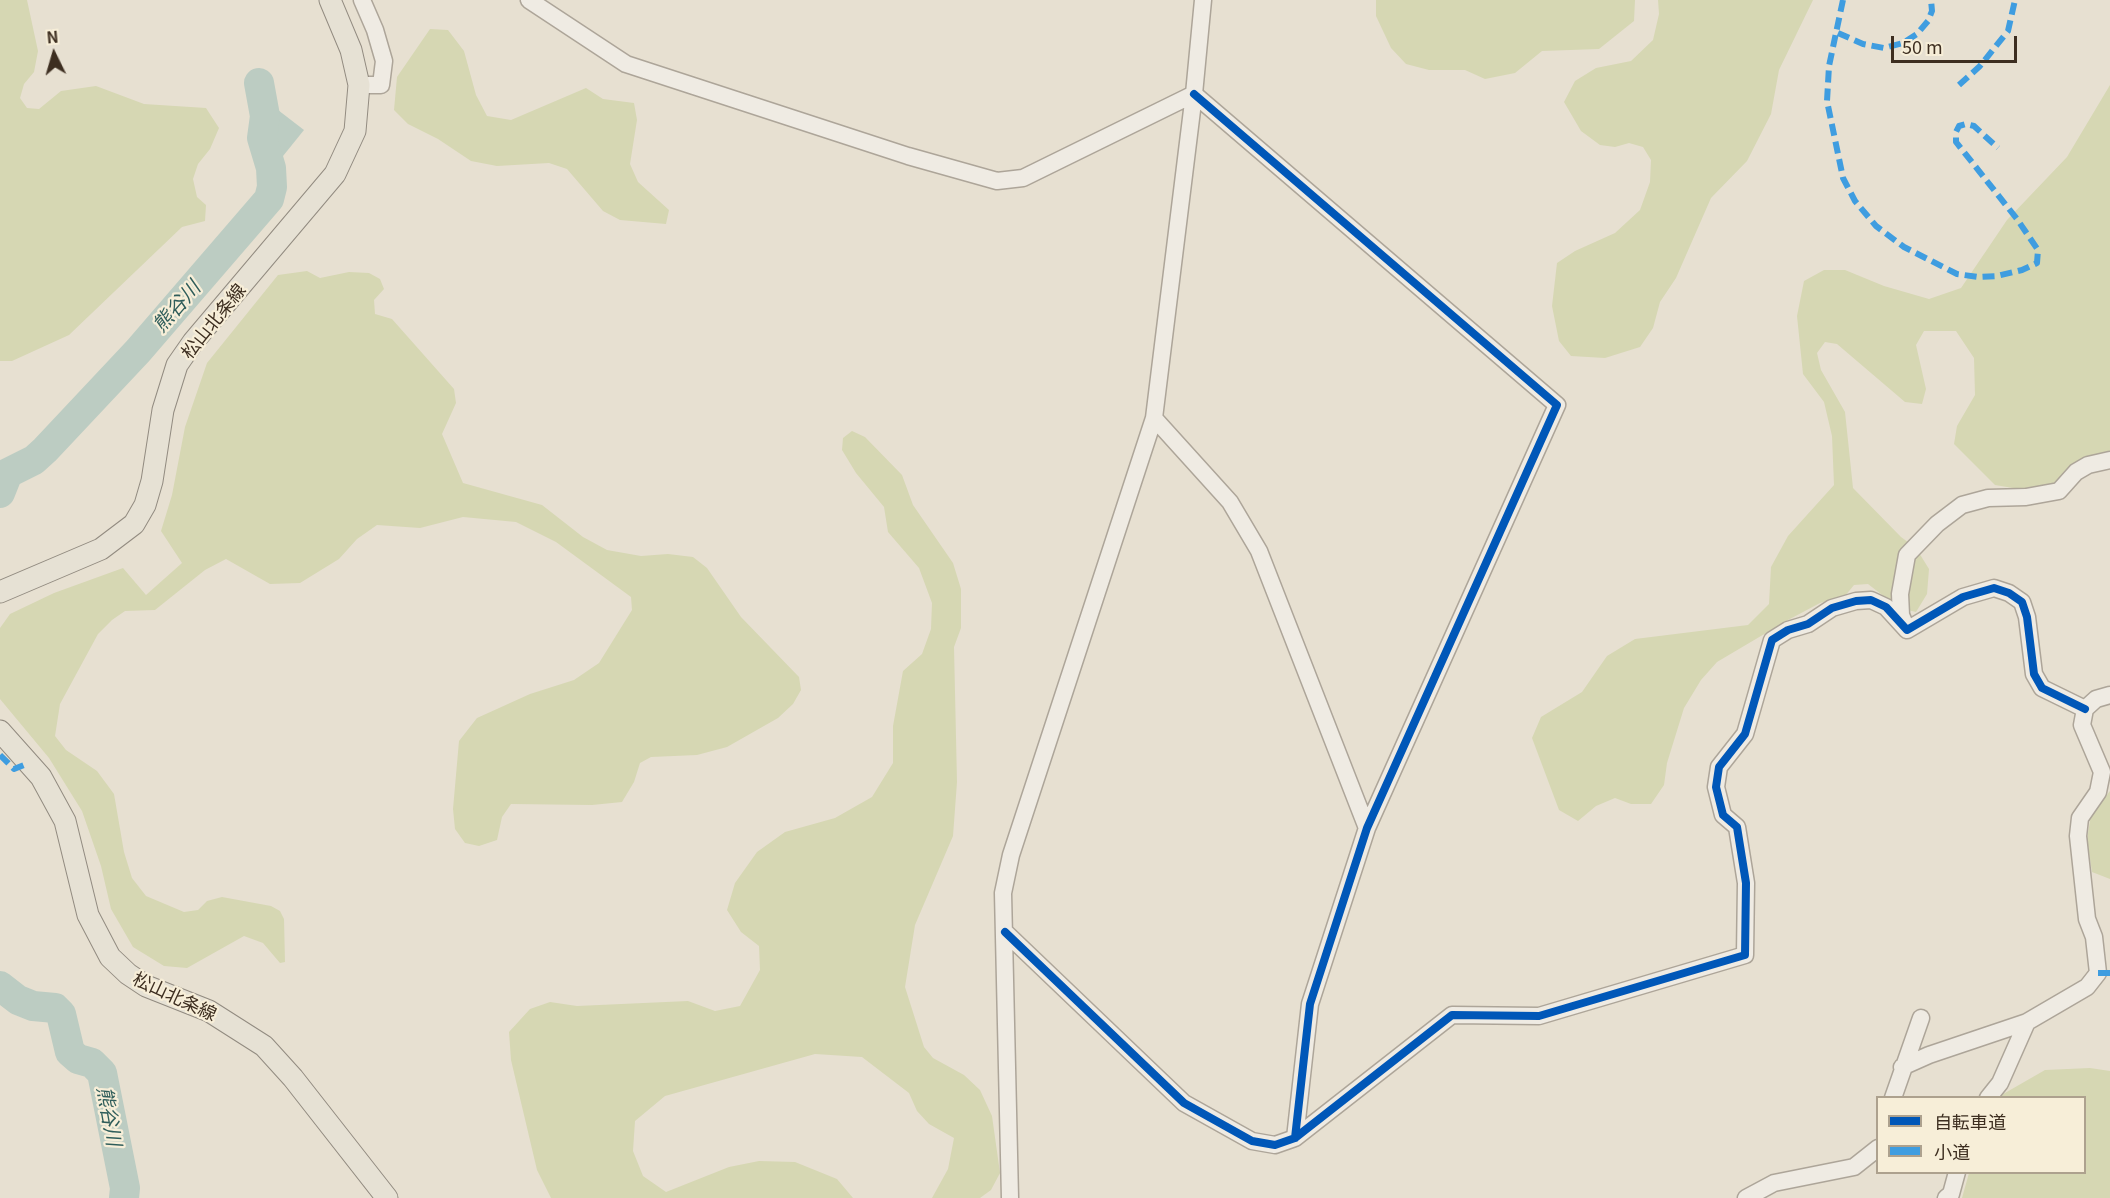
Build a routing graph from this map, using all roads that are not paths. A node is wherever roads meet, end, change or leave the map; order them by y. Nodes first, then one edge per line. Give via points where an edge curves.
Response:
1 (330, 0) edge
2 (362, 0) edge
3 (528, 0) edge
4 (1203, 0) edge
5 (359, 85) junction
6 (1194, 94) junction
7 (1154, 418) junction
8 (2110, 460) edge
9 (0, 592) edge
10 (1907, 630) junction
11 (2110, 695) edge
12 (2085, 709) junction
13 (0, 730) edge
14 (1367, 828) junction
15 (1005, 932) junction
16 (1921, 1018) dead end
17 (2026, 1022) junction
18 (1902, 1068) junction
19 (1894, 1096) edge
20 (1990, 1096) edge
21 (1295, 1138) junction
22 (1876, 1150) edge
23 (1958, 1174) edge
24 (387, 1198) edge
25 (1010, 1198) edge
26 (1746, 1198) edge
27 (1946, 1198) edge

1 - 5 main road, 松山北条線 via 351,50
2 - 5 street via 384,61 381,85
3 - 6 street via 626,64 997,181 1023,178
4 - 6 street
5 - 9 main road, 松山北条線 via 355,131 335,174 177,365 164,410 152,481 134,524 101,549
6 - 7 street
6 - 14 street via 1557,405
7 - 14 street via 1230,502 1259,551
7 - 15 street via 1011,855 1003,893
8 - 10 street via 2076,472 2059,491 1988,498 1962,505 1937,524 1905,562 1901,615
10 - 12 street via 1963,597 1994,588 2009,593 2022,602 2034,674 2042,688
10 - 21 street via 1886,607 1871,600 1856,601 1833,608 1772,640 1745,734 1719,766 1716,787 1723,815 1737,827 1746,883 1745,955 1539,1016 1452,1015
11 - 12 street via 2096,699
12 - 17 street via 2082,725 2102,772 2098,792 2080,818 2078,836 2087,919 2094,937 2098,972 2087,987
13 - 24 main road, 松山北条線 via 41,777 65,821 88,915 110,957 146,986 209,1011 264,1046
14 - 21 street via 1310,1004
15 - 21 street via 1184,1102 1252,1141 1275,1145
15 - 25 street
16 - 18 street
17 - 18 street
17 - 20 street via 2000,1083
18 - 19 street
22 - 26 street via 1854,1167 1774,1183
23 - 27 street

